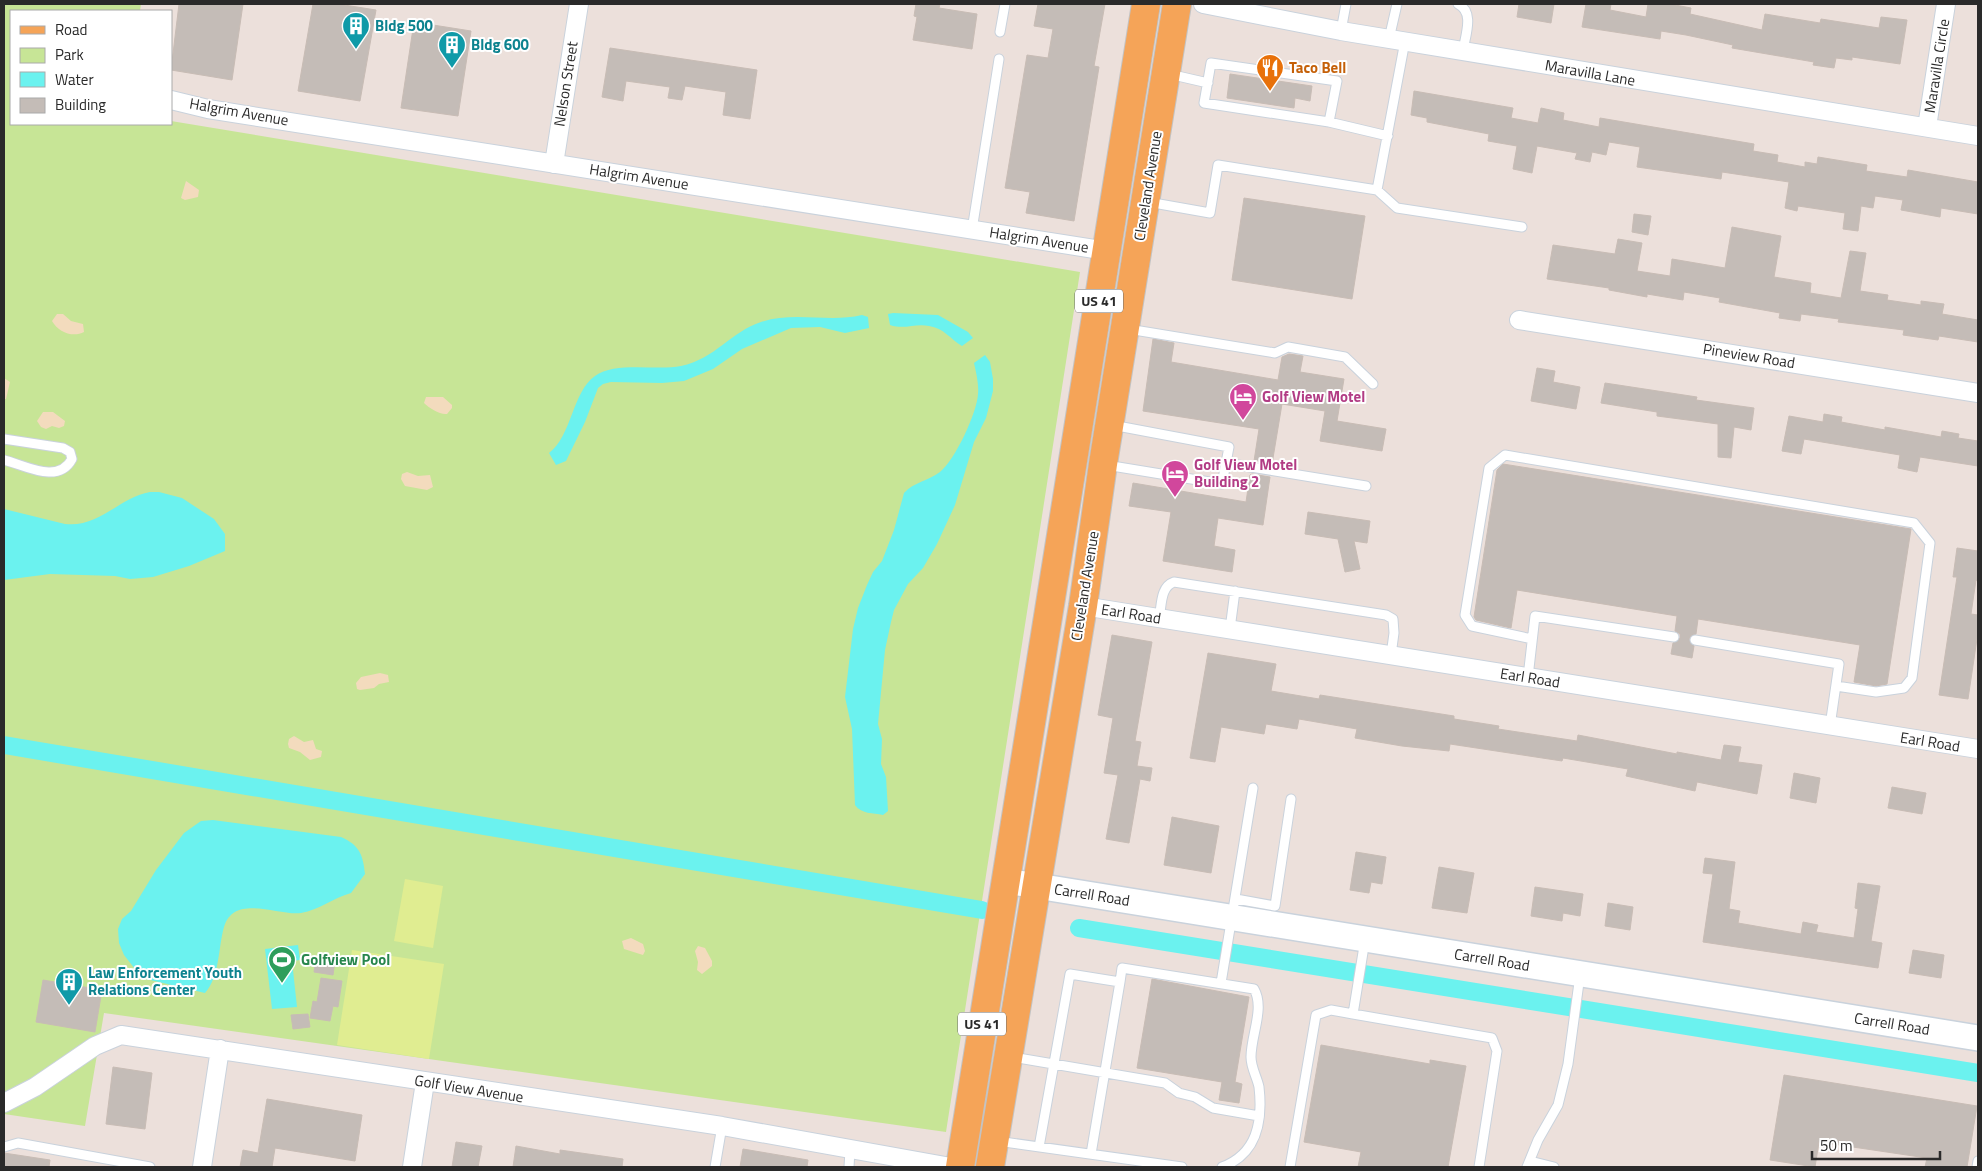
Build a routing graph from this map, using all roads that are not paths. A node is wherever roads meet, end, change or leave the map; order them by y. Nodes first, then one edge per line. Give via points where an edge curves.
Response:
1 (579, 4) edge
2 (1005, 4) edge
3 (1146, 4) edge
4 (1177, 4) edge
5 (1203, 4) edge
6 (1346, 4) edge
7 (1397, 4) edge
8 (1458, 4) edge
9 (1946, 4) edge
10 (1341, 31) junction
11 (1000, 32) dead end
12 (1397, 40) junction
13 (1463, 51) junction
14 (999, 59) dead end
15 (1167, 73) junction
16 (1208, 83) junction
17 (172, 100) edge
18 (1329, 122) junction
19 (1927, 127) junction
20 (1388, 136) junction
21 (1978, 136) edge
22 (554, 164) junction
23 (1377, 190) junction
24 (1146, 201) junction
25 (1522, 227) dead end
26 (972, 230) junction
27 (1107, 251) junction
28 (1519, 320) dead end
29 (1125, 329) junction
30 (1373, 384) dead end
31 (1978, 392) edge
32 (1110, 425) junction
33 (4, 439) edge
34 (4, 460) edge
35 (1226, 463) junction
36 (1103, 464) junction
37 (1366, 486) dead end
38 (1235, 591) junction
39 (1083, 606) junction
40 (1159, 618) junction
41 (1230, 629) junction
42 (1674, 637) dead end
43 (1532, 639) junction
44 (1695, 640) dead end
45 (1391, 655) junction
46 (1528, 677) junction
47 (1836, 686) junction
48 (1830, 726) junction
49 (1978, 749) edge
50 (1253, 788) dead end
51 (1291, 799) dead end
52 (1006, 881) junction
53 (1036, 886) junction
54 (1234, 908) junction
55 (1364, 946) junction
56 (1580, 974) junction
57 (1120, 982) junction
58 (1221, 983) junction
59 (1353, 1014) junction
60 (1978, 1038) edge
61 (220, 1049) junction
62 (1008, 1056) junction
63 (1054, 1064) junction
64 (1104, 1073) junction
65 (425, 1082) junction
66 (4, 1103) edge
67 (1259, 1116) junction
68 (722, 1126) junction
69 (4, 1147) edge
70 (1039, 1147) junction
71 (992, 1154) edge
72 (1091, 1154) junction
73 (850, 1159) edge
74 (1978, 1161) edge
75 (913, 1164) edge
76 (1529, 1164) edge
77 (150, 1167) edge
78 (202, 1167) edge
79 (412, 1167) edge
80 (715, 1167) edge
81 (951, 1167) edge
82 (960, 1167) edge
83 (1182, 1167) edge
84 (1222, 1167) edge
85 (1289, 1167) edge
86 (1479, 1167) edge
87 (1554, 1167) edge
88 (1977, 1167) edge

1 - 22 street, Nelson Street
2 - 11 lane
3 - 27 main road, Cleveland Avenue / US 41
4 - 15 main road, Cleveland Avenue / US 41
5 - 10 street, Maravilla Lane
6 - 10 lane
7 - 12 lane
8 - 13 lane via 1468,13
9 - 19 street, Maravilla Circle
10 - 12 street, Maravilla Lane
12 - 13 street, Maravilla Lane
12 - 20 lane
13 - 19 street, Maravilla Lane
14 - 26 lane
15 - 16 lane
15 - 24 main road, Cleveland Avenue / US 41
16 - 18 lane via 1204,103
16 - 18 lane via 1211,63 1337,81
17 - 22 street, Halgrim Avenue via 208,109
18 - 20 lane
19 - 21 street, Maravilla Lane
20 - 23 lane
22 - 26 street, Halgrim Avenue
23 - 24 lane via 1218,165 1210,213
23 - 25 lane via 1398,208
24 - 29 main road, Cleveland Avenue / US 41
26 - 27 street, Halgrim Avenue
27 - 29 main road via 1122,291
27 - 52 main road, Cleveland Avenue / US 41
28 - 31 street, Pineview Road
29 - 30 lane via 1275,352 1288,347 1345,357
29 - 32 main road, Cleveland Avenue / US 41
32 - 35 lane via 1229,447
32 - 36 main road, Cleveland Avenue / US 41
33 - 34 lane via 63,448 70,452 72,459 68,467 48,473
35 - 36 lane via 1222,484
35 - 37 lane
36 - 39 main road, Cleveland Avenue / US 41
38 - 40 lane via 1174,582 1168,584 1164,589
38 - 41 lane
38 - 45 lane via 1386,614 1393,619
39 - 40 street, Earl Road
39 - 53 main road, Cleveland Avenue / US 41
40 - 41 street, Earl Road
41 - 45 street, Earl Road
42 - 43 lane via 1535,616
43 - 46 lane
43 - 47 lane via 1472,626 1465,615 1489,468 1505,456 1914,523 1930,543 1912,678 1904,688 1876,692
44 - 47 lane via 1839,664
45 - 46 street, Earl Road
46 - 48 street, Earl Road
47 - 48 lane
48 - 49 street, Earl Road
50 - 54 lane
51 - 54 lane via 1275,906
52 - 53 street, Carrell Road
52 - 82 main road, Cleveland Avenue / US 41
53 - 54 street, Carrell Road
53 - 62 main road, Cleveland Avenue / US 41
54 - 55 street, Carrell Road
54 - 58 lane
55 - 56 street, Carrell Road
55 - 59 lane
56 - 60 street, Carrell Road
56 - 76 lane via 1568,1064 1558,1105 1538,1140
57 - 58 lane via 1122,968
57 - 63 lane via 1070,974
57 - 64 lane
58 - 67 lane via 1254,989 1259,998 1251,1058 1259,1086
59 - 85 lane via 1331,1010 1316,1015
59 - 86 lane via 1492,1038 1497,1051
61 - 65 street, Golf View Avenue
61 - 66 street, Golf View Avenue via 121,1036 95,1046 35,1087
61 - 78 street
62 - 63 lane
62 - 71 main road, Cleveland Avenue / US 41
63 - 64 lane
63 - 70 lane
64 - 67 lane via 1165,1083 1178,1093 1195,1097 1213,1108
64 - 72 lane
65 - 68 street, Golf View Avenue
65 - 79 street
67 - 84 lane via 1256,1135 1246,1153 1234,1163
68 - 73 street, Golf View Avenue
68 - 80 lane
69 - 77 lane via 18,1143
70 - 71 lane
70 - 72 lane
72 - 83 lane
73 - 75 street, Golf View Avenue
74 - 88 lane
75 - 81 street, Golf View Avenue
76 - 87 lane

